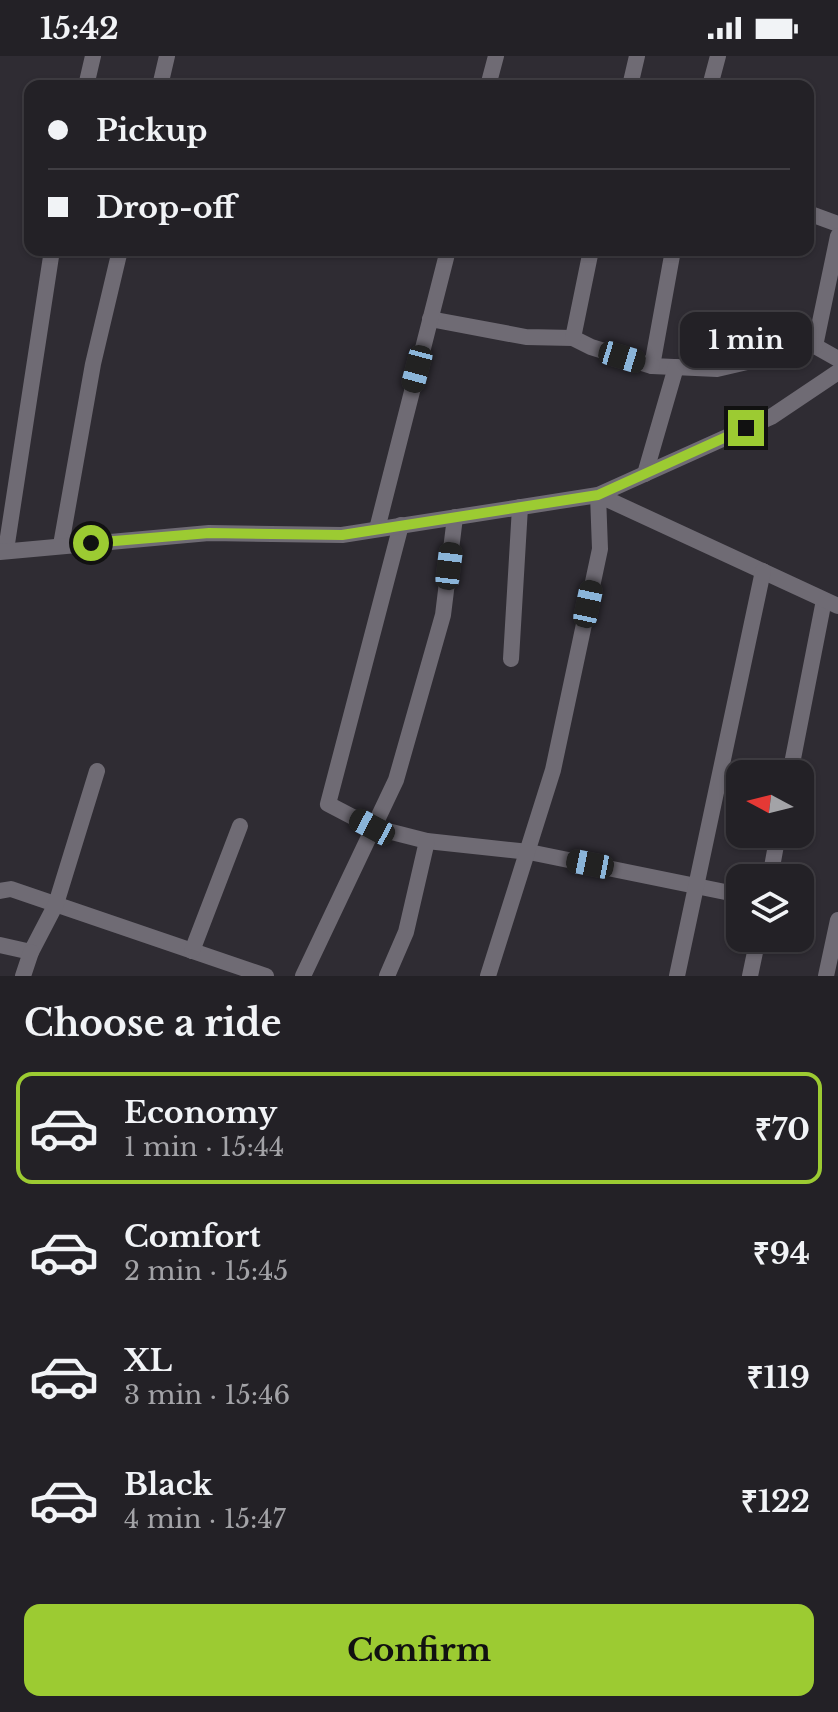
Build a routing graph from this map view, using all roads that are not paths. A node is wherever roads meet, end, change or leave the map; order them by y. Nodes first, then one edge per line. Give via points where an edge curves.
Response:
1 (93, 56) edge
2 (167, 56) edge
3 (496, 56) edge
4 (637, 56) edge
5 (718, 56) edge
6 (87, 80) edge
7 (161, 80) edge
8 (490, 80) edge
9 (631, 80) edge
10 (712, 80) edge
11 (814, 215) edge
12 (838, 224) edge
13 (838, 236) edge
14 (51, 256) edge
15 (119, 256) edge
16 (446, 256) edge
17 (590, 256) edge
18 (672, 256) edge
19 (430, 319) junction
20 (573, 338) junction
21 (815, 346) junction
22 (838, 359) edge
23 (652, 366) junction
24 (676, 367) junction
25 (838, 372) edge
26 (645, 474) junction
27 (598, 495) junction
28 (520, 507) junction
29 (455, 517) junction
30 (401, 525) junction
31 (377, 529) junction
32 (61, 545) junction
33 (3, 551) edge
34 (763, 571) junction
35 (831, 603) edge
36 (511, 659) dead end
37 (793, 760) edge
38 (97, 771) dead end
39 (240, 826) dead end
40 (372, 827) junction
41 (427, 841) junction
42 (529, 852) junction
43 (696, 886) junction
44 (0, 891) edge
45 (726, 892) edge
46 (56, 904) junction
47 (838, 920) edge
48 (0, 945) edge
49 (192, 951) junction
50 (31, 952) junction
51 (755, 952) edge
52 (23, 976) edge
53 (266, 976) edge
54 (303, 976) edge
55 (387, 976) edge
56 (488, 976) edge
57 (677, 976) edge
58 (750, 976) edge
59 (826, 976) edge

1 - 6 street
2 - 7 street
3 - 8 street
4 - 9 street
5 - 10 street
11 - 12 street
13 - 21 street
14 - 33 street
15 - 32 street
16 - 19 street
17 - 20 street
18 - 23 street
19 - 20 street via 526,337
19 - 31 street
20 - 23 street
21 - 22 street
21 - 24 street via 717,369
23 - 24 street
24 - 26 street
25 - 26 street via 771,417
26 - 27 street
27 - 28 street
27 - 34 street
27 - 42 street via 600,549 553,770
28 - 29 street
28 - 36 street
29 - 30 street
29 - 40 street via 443,615 396,780
30 - 31 street
30 - 40 street via 328,804
31 - 32 street via 342,535 209,533
32 - 33 street
34 - 35 street
34 - 43 street
35 - 37 street
38 - 46 street
39 - 49 street
40 - 41 street
40 - 54 street
41 - 42 street
41 - 55 street via 406,932
42 - 43 street
42 - 56 street
43 - 45 street
43 - 57 street
44 - 46 street via 11,889
46 - 49 street
46 - 50 street
47 - 59 street
48 - 50 street
49 - 53 street
50 - 52 street
51 - 58 street

